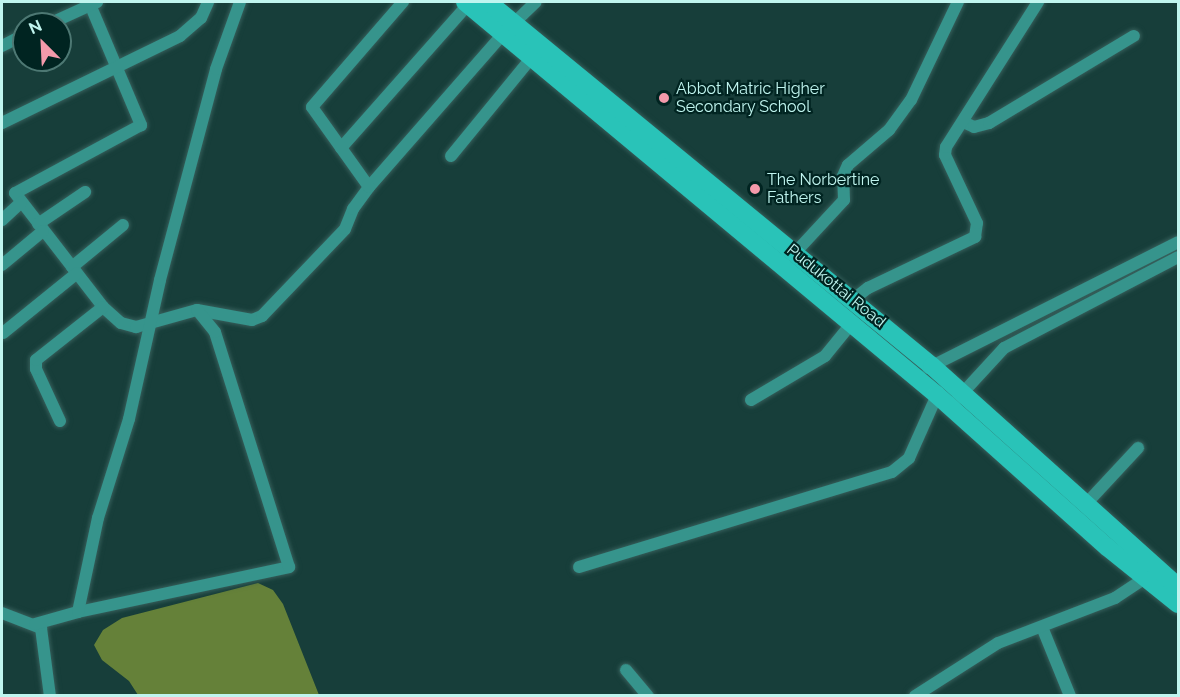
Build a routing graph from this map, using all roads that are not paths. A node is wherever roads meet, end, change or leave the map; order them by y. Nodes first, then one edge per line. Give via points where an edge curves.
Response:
1 (208, 2) edge
2 (240, 2) edge
3 (403, 2) edge
4 (468, 2) edge
5 (488, 2) edge
6 (536, 2) edge
7 (958, 2) edge
8 (1038, 2) edge
9 (93, 3) edge
10 (72, 13) edge
11 (509, 28) junction
12 (1134, 36) dead end
13 (532, 57) junction
14 (117, 66) junction
15 (963, 122) junction
16 (2, 123) edge
17 (643, 141) junction
18 (340, 148) junction
19 (451, 156) dead end
20 (369, 187) junction
21 (85, 192) dead end
22 (21, 202) junction
23 (2, 220) edge
24 (123, 225) dead end
25 (41, 227) junction
26 (1179, 242) edge
27 (793, 255) junction
28 (1179, 256) edge
29 (2, 265) edge
30 (74, 270) junction
31 (850, 302) junction
32 (103, 307) junction
33 (197, 310) junction
34 (851, 324) junction
35 (152, 325) junction
36 (3, 333) edge
37 (932, 366) junction
38 (914, 375) junction
39 (950, 398) junction
40 (751, 400) dead end
41 (60, 421) dead end
42 (1138, 448) dead end
43 (1085, 505) junction
44 (579, 567) dead end
45 (1151, 574) junction
46 (1179, 587) edge
47 (1179, 604) edge
48 (78, 612) junction
49 (2, 614) edge
50 (35, 624) junction
51 (1042, 627) junction
52 (626, 670) dead end
53 (917, 695) edge
54 (50, 696) edge
55 (648, 696) edge
56 (1070, 696) edge

1 - 14 street via 194,27
2 - 35 street via 216,69 160,280
3 - 18 street via 312,107
4 - 11 highway, Pudukottai Road
4 - 18 street
5 - 11 highway, Pudukottai Road
6 - 11 street
7 - 27 street via 911,100 889,130 848,165 843,176 844,200
8 - 15 street
9 - 10 street
9 - 14 street
11 - 13 highway, Pudukottai Road
11 - 17 highway, Pudukottai Road
11 - 20 street
12 - 15 street via 989,123 974,127
13 - 17 highway, Pudukottai Road
13 - 19 street
14 - 16 street
14 - 22 street via 141,125 16,190
15 - 31 street via 945,155 977,223 975,237 868,288
17 - 27 highway, Pudukottai Road
17 - 34 highway, Pudukottai Road
18 - 20 street
20 - 33 street via 345,229 262,316 252,320
21 - 25 street
22 - 23 street
22 - 25 street
24 - 30 street
25 - 29 street
25 - 30 street
26 - 37 street
27 - 31 highway, Pudukottai Road
28 - 39 street via 1004,348
30 - 32 street
30 - 36 street
31 - 37 highway, Pudukottai Road
32 - 35 street via 131,326
32 - 41 street via 36,360
33 - 35 street
33 - 48 street via 215,332 289,567
34 - 38 highway, Pudukottai Road
34 - 40 street via 825,356
35 - 48 street via 129,419 98,518
37 - 38 street
37 - 39 highway, Pudukottai Road
38 - 39 highway, Pudukottai Road
39 - 43 highway, Pudukottai Road
39 - 44 street via 909,458 892,472
39 - 45 highway, Pudukottai Road
42 - 43 street
43 - 45 highway, Pudukottai Road
45 - 46 highway, Pudukottai Road
45 - 47 highway, Pudukottai Road
45 - 51 street via 1115,598
48 - 50 street
49 - 50 street
50 - 54 street via 45,642
51 - 53 street via 998,643
51 - 56 street
52 - 55 street

